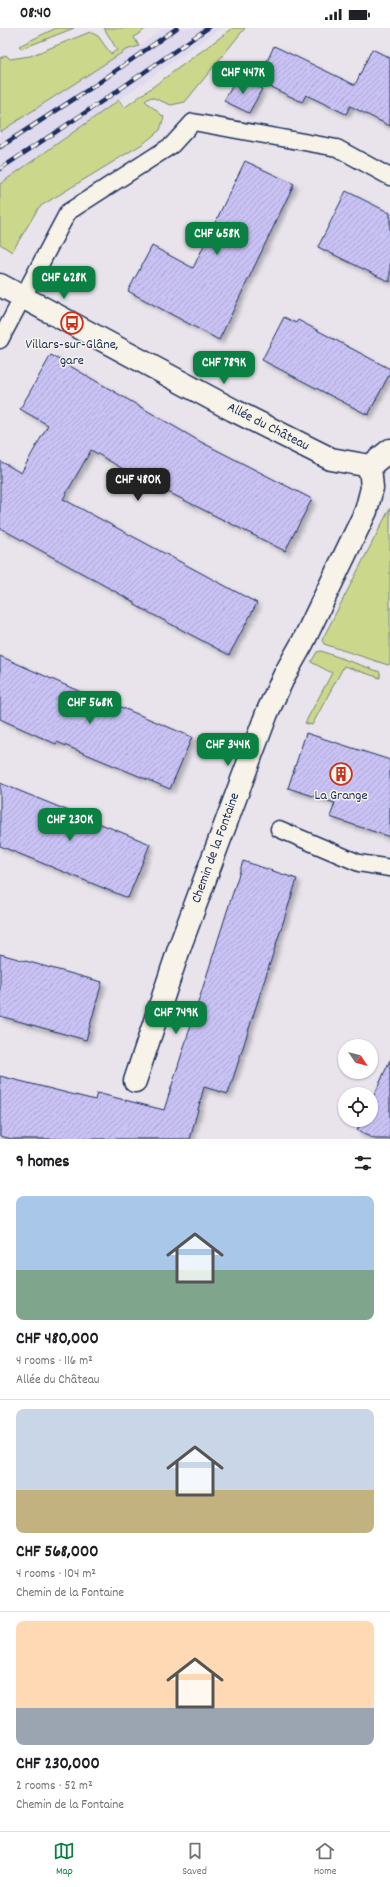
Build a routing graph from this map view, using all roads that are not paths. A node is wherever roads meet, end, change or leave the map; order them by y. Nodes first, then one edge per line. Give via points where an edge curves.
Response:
1 (390, 177) edge
2 (0, 285) edge
3 (22, 298) junction
4 (0, 340) edge
5 (390, 450) edge
6 (370, 466) junction
7 (279, 830) dead end
8 (390, 868) edge
9 (135, 1082) dead end

1 - 3 lane via 337,148 193,122 172,145 68,212
2 - 3 street, Allée du Château
3 - 4 lane
3 - 6 street, Allée du Château via 331,459
5 - 6 street
6 - 9 street, Chemin de la Fontaine via 372,488 366,511 267,713 180,946
7 - 8 lane via 359,863

